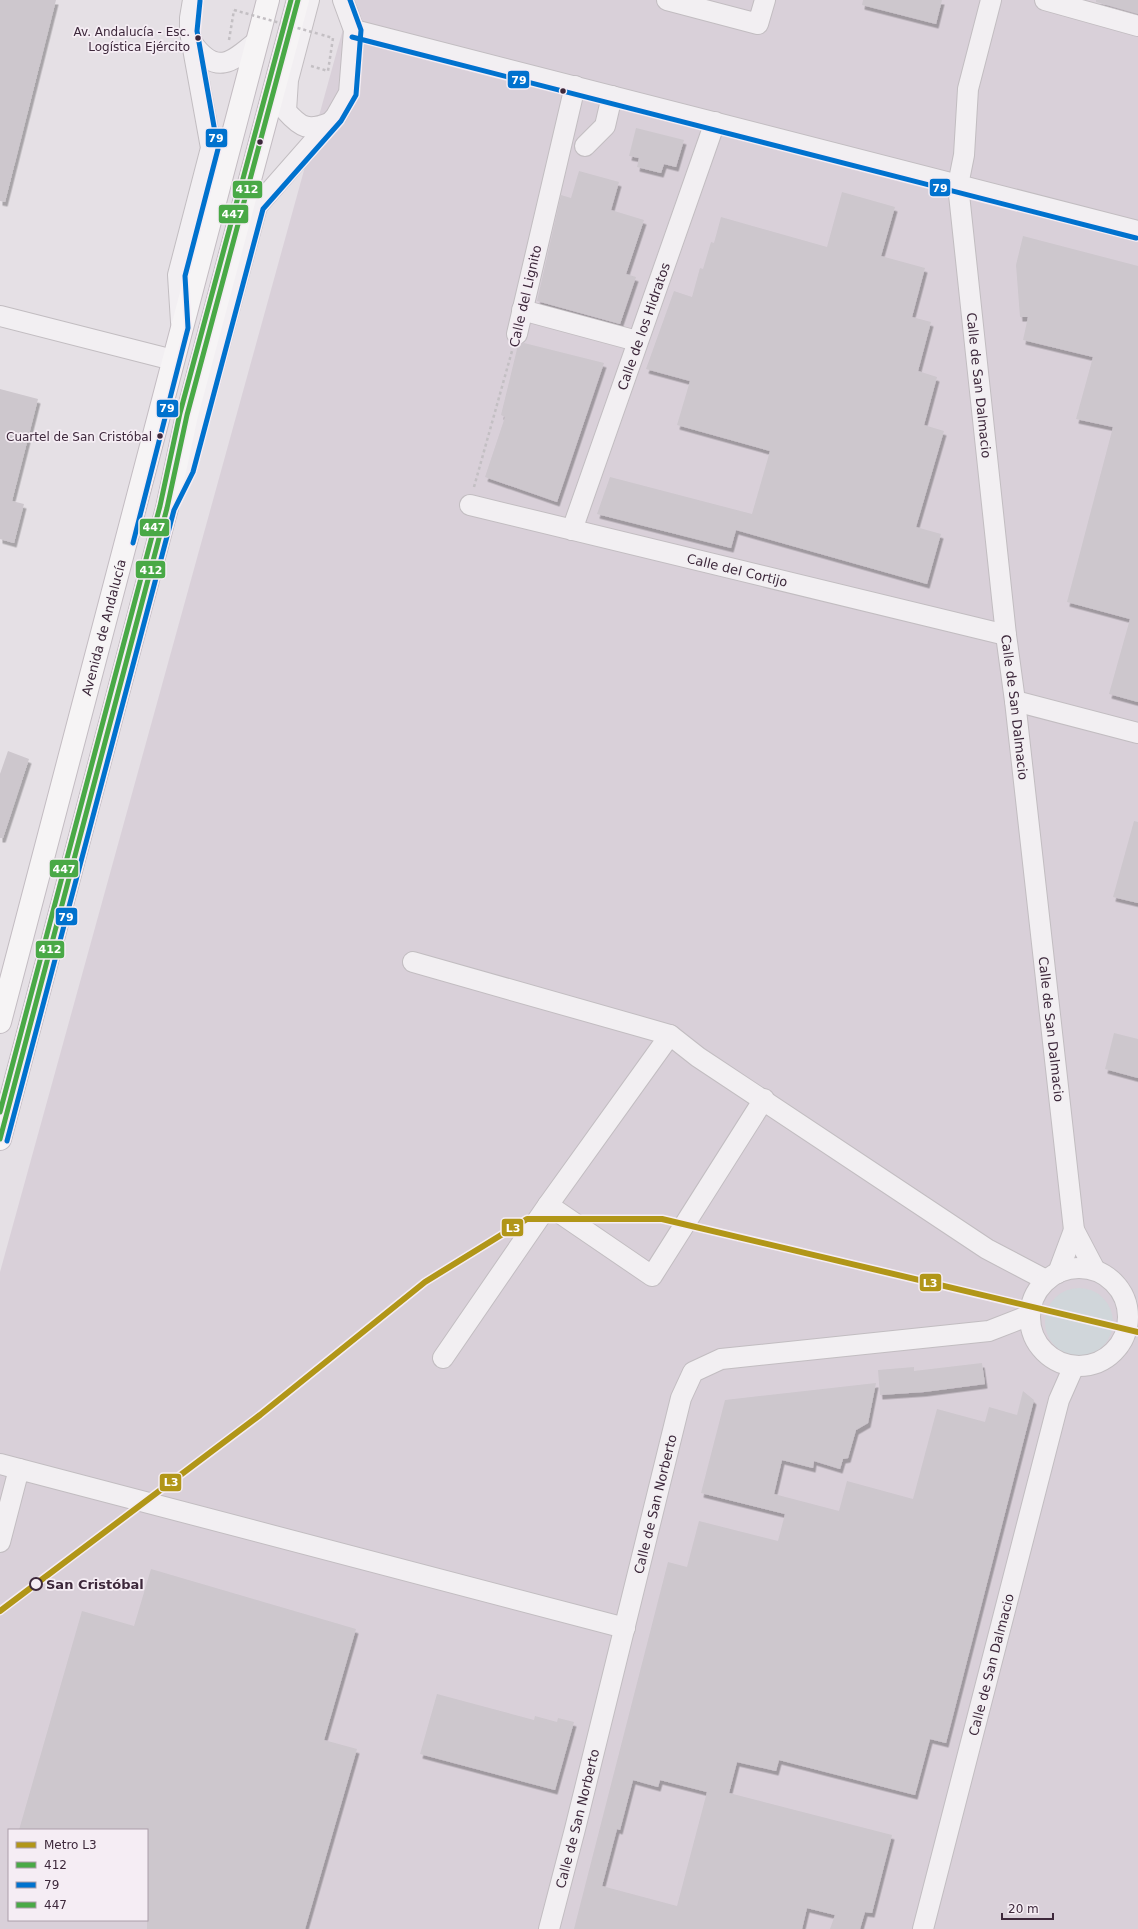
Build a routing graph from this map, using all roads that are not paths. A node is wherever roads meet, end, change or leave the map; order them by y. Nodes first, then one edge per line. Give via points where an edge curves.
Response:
1 (193, 0) edge
2 (268, 0) edge
3 (298, 0) edge
4 (309, 0) edge
5 (343, 0) edge
6 (667, 0) edge
7 (765, 0) edge
8 (991, 0) edge
9 (1045, 0) edge
10 (1138, 26) edge
11 (354, 30) junction
12 (257, 41) junction
13 (193, 44) junction
14 (575, 86) junction
15 (612, 96) junction
16 (715, 122) junction
17 (329, 123) junction
18 (585, 146) dead end
19 (958, 185) junction
20 (1138, 231) edge
21 (522, 310) junction
22 (0, 316) edge
23 (181, 326) junction
24 (517, 334) road end
25 (637, 342) junction
26 (173, 360) junction
27 (470, 505) road end
28 (167, 508) junction
29 (572, 530) junction
30 (1006, 635) junction
31 (1015, 701) junction
32 (1138, 733) edge
33 (413, 962) dead end
34 (0, 1022) edge
35 (670, 1035) junction
36 (764, 1099) junction
37 (0, 1139) edge
38 (548, 1206) junction
39 (1074, 1230) junction
40 (1096, 1270) junction
41 (1052, 1276) junction
42 (1030, 1315) junction
43 (1134, 1319) edge
44 (989, 1331) junction
45 (1035, 1338) junction
46 (1130, 1342) edge
47 (1050, 1357) junction
48 (443, 1358) dead end
49 (1074, 1366) junction
50 (1059, 1400) junction
51 (0, 1464) edge
52 (19, 1469) junction
53 (0, 1542) edge
54 (625, 1628) junction
55 (549, 1929) edge
56 (923, 1929) edge

1 - 13 street via 190,18
2 - 12 main road, Avenida de Andalucía
3 - 28 main road via 187,415
4 - 17 street via 288,80 286,111 302,126 309,128
5 - 11 street
6 - 7 street via 758,24
8 - 19 street, Calle de San Dalmacio via 968,89 964,155
9 - 10 street
11 - 14 street
11 - 17 street via 349,93 345,104
12 - 13 street via 238,57 224,63 208,60
12 - 23 main road, Avenida de Andalucía
13 - 23 street via 211,148 178,275
14 - 15 street
14 - 21 street, Calle del Lignito
15 - 16 street
15 - 18 street via 604,126
16 - 19 street
16 - 25 street, Calle de los Hidratos
17 - 28 street via 257,206 186,470
19 - 20 street
19 - 30 street, Calle de San Dalmacio
21 - 24 street, Calle del Lignito
21 - 25 street
22 - 26 street
23 - 26 main road, Avenida de Andalucía
25 - 29 street, Calle de los Hidratos
26 - 34 main road, Avenida de Andalucía
27 - 29 street, Calle del Cortijo
28 - 37 main road
29 - 30 street, Calle del Cortijo
30 - 31 street, Calle de San Dalmacio
31 - 32 street
31 - 39 street, Calle de San Dalmacio
33 - 35 street
35 - 36 street via 698,1057
35 - 38 street
36 - 38 street via 652,1276
36 - 41 street via 987,1249
38 - 48 street
39 - 40 street, Calle de San Dalmacio
39 - 41 street, Calle de San Dalmacio
40 - 41 street via 1076,1268
40 - 43 street via 1112,1280 1124,1296
41 - 42 street via 1038,1290 1032,1302
42 - 44 street, Calle de San Norberto
42 - 45 street
43 - 46 street
44 - 45 street, Calle de San Norberto
44 - 54 street, Calle de San Norberto via 721,1359 694,1372 681,1398
45 - 47 street
46 - 49 street via 1093,1365
47 - 49 street
47 - 50 street, Calle de San Dalmacio
49 - 50 street, Calle de San Dalmacio
50 - 56 street, Calle de San Dalmacio
51 - 52 street
52 - 53 street
52 - 54 street
54 - 55 street, Calle de San Norberto

